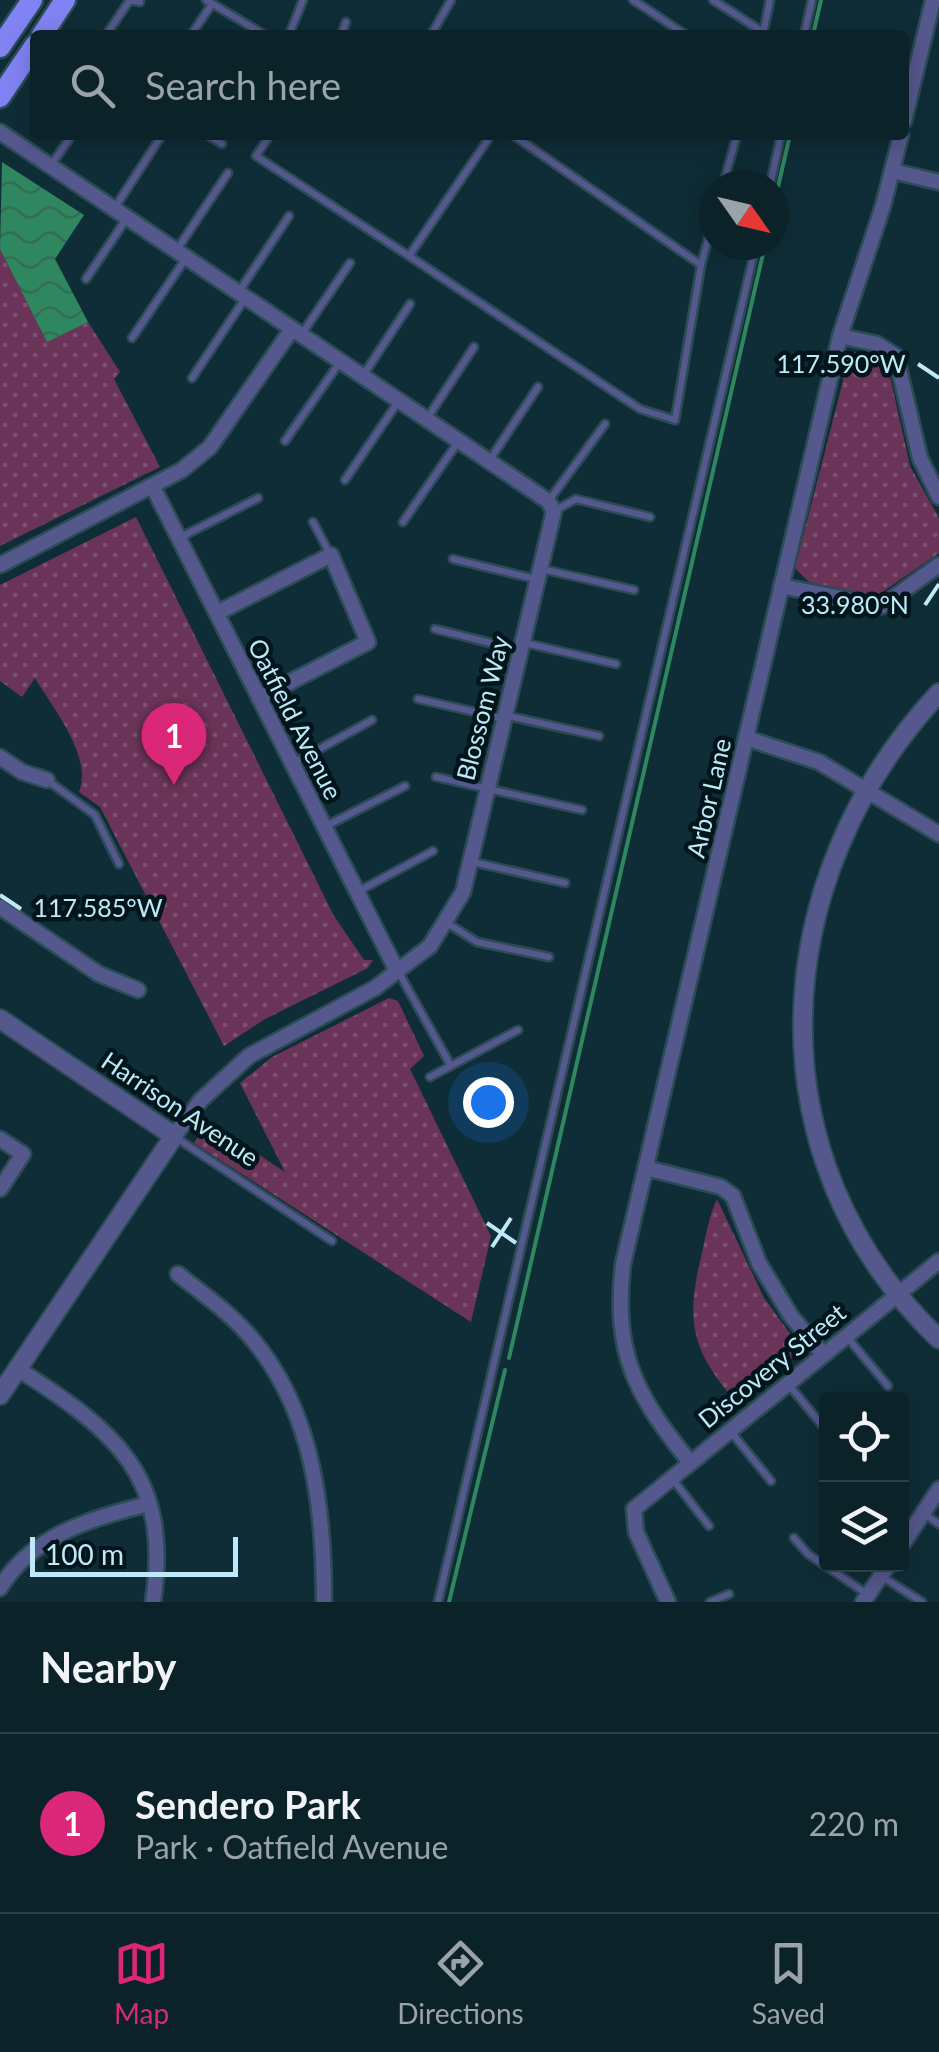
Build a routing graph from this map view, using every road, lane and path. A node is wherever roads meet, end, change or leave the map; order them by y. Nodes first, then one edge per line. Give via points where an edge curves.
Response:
1 (32, 0) edge
2 (65, 0) edge
3 (303, 0) edge
4 (451, 0) edge
5 (633, 0) edge
6 (713, 0) edge
7 (770, 0) edge
8 (812, 0) edge
9 (933, 0) edge
10 (140, 2) edge
11 (209, 2) edge
12 (346, 22) dead end
13 (45, 30) edge
14 (109, 30) edge
15 (193, 30) edge
16 (257, 30) edge
17 (290, 30) edge
18 (343, 30) edge
19 (434, 30) edge
20 (678, 30) edge
21 (758, 30) edge
22 (764, 30) edge
23 (805, 30) edge
24 (0, 47) edge
25 (30, 52) edge
26 (0, 97) edge
27 (909, 100) edge
28 (0, 132) edge
29 (68, 140) edge
30 (159, 140) edge
31 (216, 140) edge
32 (267, 140) edge
33 (488, 140) edge
34 (520, 140) edge
35 (736, 140) edge
36 (780, 140) edge
37 (899, 140) edge
38 (222, 144) dead end
39 (50, 166) junction
40 (727, 170) edge
41 (773, 170) edge
42 (892, 171) junction
43 (228, 174) dead end
44 (939, 182) edge
45 (114, 209) junction
46 (289, 216) dead end
47 (128, 218) junction
48 (181, 255) junction
49 (409, 256) junction
50 (702, 260) edge
51 (752, 260) edge
52 (350, 263) dead end
53 (701, 265) junction
54 (86, 279) dead end
55 (242, 296) junction
56 (410, 304) dead end
57 (296, 332) junction
58 (840, 336) junction
59 (132, 338) dead end
60 (474, 347) dead end
61 (340, 362) junction
62 (362, 376) junction
63 (192, 378) dead end
64 (538, 388) dead end
65 (399, 401) junction
66 (426, 420) junction
67 (605, 424) dead end
68 (458, 441) junction
69 (285, 442) dead end
70 (489, 462) junction
71 (345, 480) dead end
72 (153, 487) junction
73 (939, 496) edge
74 (258, 498) dead end
75 (551, 506) junction
76 (650, 517) dead end
77 (313, 522) dead end
78 (403, 522) dead end
79 (179, 538) junction
80 (331, 555) junction
81 (452, 559) dead end
82 (0, 565) edge
83 (939, 565) edge
84 (541, 575) junction
85 (782, 586) junction
86 (634, 590) dead end
87 (217, 614) junction
88 (434, 629) dead end
89 (524, 647) junction
90 (616, 664) dead end
91 (939, 693) edge
92 (260, 698) junction
93 (418, 699) dead end
94 (508, 718) junction
95 (372, 720) dead end
96 (600, 736) dead end
97 (746, 738) junction
98 (0, 758) edge
99 (293, 764) junction
100 (436, 777) dead end
101 (47, 780) joint
102 (405, 786) dead end
103 (489, 789) junction
104 (866, 789) junction
105 (582, 810) dead end
106 (324, 827) junction
107 (939, 834) edge
108 (433, 851) dead end
109 (470, 861) junction
110 (119, 864) dead end
111 (565, 883) dead end
112 (358, 892) junction
113 (0, 907) edge
114 (445, 922) junction
115 (548, 957) dead end
116 (397, 971) junction
117 (138, 990) dead end
118 (0, 1019) edge
119 (518, 1030) dead end
120 (451, 1066) junction
121 (430, 1078) dead end
122 (174, 1136) junction
123 (0, 1139) edge
124 (646, 1168) junction
125 (0, 1190) edge
126 (332, 1241) dead end
127 (939, 1261) edge
128 (178, 1274) dead end
129 (897, 1294) junction
130 (846, 1336) junction
131 (939, 1339) edge
132 (822, 1354) junction
133 (18, 1369) junction
134 (787, 1383) junction
135 (888, 1386) dead end
136 (0, 1395) edge
137 (819, 1422) edge
138 (729, 1429) junction
139 (689, 1461) junction
140 (671, 1476) junction
141 (771, 1482) dead end
142 (939, 1489) edge
143 (148, 1504) junction
144 (923, 1513) junction
145 (939, 1524) edge
146 (708, 1526) dead end
147 (909, 1526) edge
148 (794, 1538) dead end
149 (884, 1572) edge
150 (887, 1572) edge
151 (0, 1588) edge
152 (729, 1594) dead end
153 (866, 1598) edge
154 (153, 1602) edge
155 (324, 1602) edge
156 (438, 1602) edge
157 (668, 1602) edge
158 (710, 1602) edge
159 (922, 1602) edge

1 - 24 main road
2 - 13 main road
3 - 17 lane
4 - 19 lane
5 - 20 lane
6 - 21 lane
7 - 22 lane
8 - 23 lane
9 - 27 street
10 - 14 lane via 124,5
11 - 15 lane
11 - 16 lane
12 - 18 lane
25 - 26 main road
28 - 39 street
29 - 39 lane
30 - 45 lane
31 - 38 lane
32 - 49 lane via 256,156
33 - 49 lane
34 - 53 lane
35 - 40 lane
36 - 41 lane
37 - 42 street, Arbor Lane
39 - 45 street
42 - 44 street
42 - 58 street, Arbor Lane
43 - 48 lane
45 - 47 street
46 - 55 lane
47 - 48 street
47 - 54 lane
48 - 55 street
48 - 59 lane
49 - 53 lane via 640,408 675,420
50 - 53 lane
51 - 156 lane
52 - 57 lane
55 - 57 street
55 - 63 lane
56 - 62 lane
57 - 61 street
57 - 72 street via 210,447
58 - 73 street via 896,356 920,458
58 - 85 street, Arbor Lane
60 - 66 lane
61 - 62 street
61 - 69 lane
62 - 65 street
64 - 70 lane
65 - 66 street
65 - 71 lane
66 - 68 street
67 - 75 lane
68 - 70 street
68 - 78 lane
70 - 75 street
72 - 79 street, Oatfield Avenue
72 - 82 street
74 - 79 lane
75 - 76 lane via 576,500
75 - 84 street, Blossom Way
77 - 80 lane
79 - 87 street, Oatfield Avenue
80 - 87 street
80 - 92 street via 368,642
81 - 84 lane
83 - 85 street via 882,606
84 - 86 lane
84 - 89 street, Blossom Way
85 - 97 street, Arbor Lane
87 - 92 street, Oatfield Avenue
88 - 89 lane
89 - 90 lane
89 - 94 street, Blossom Way
91 - 104 street
92 - 99 street, Oatfield Avenue
93 - 94 lane
94 - 96 lane
94 - 103 street, Blossom Way
95 - 99 lane
97 - 104 street via 797,752
97 - 124 street, Arbor Lane
98 - 101 street
99 - 106 street, Oatfield Avenue
100 - 103 lane
101 - 110 lane via 95,816
102 - 106 lane
103 - 105 lane
103 - 109 street, Blossom Way
104 - 107 street
104 - 129 street via 836,849 812,923 802,1044 833,1182 859,1239
106 - 112 street, Oatfield Avenue
108 - 112 lane
109 - 111 lane
109 - 114 street, Blossom Way via 463,892
112 - 116 street, Oatfield Avenue
113 - 117 street via 100,974
114 - 115 lane via 477,942
114 - 116 street, Blossom Way via 430,946
116 - 120 lane
116 - 122 street, Blossom Way via 249,1056
118 - 122 street, Harrison Avenue
119 - 120 lane
120 - 121 lane
122 - 126 lane, Harrison Avenue
122 - 133 street, Blossom Way
123 - 125 street via 23,1154
124 - 132 street via 733,1196 759,1263
124 - 139 street, Arbor Lane via 623,1264 620,1332 645,1404
127 - 129 street, Discovery Street
128 - 155 street via 255,1341 286,1392 310,1453 324,1525
129 - 130 street, Discovery Street
129 - 131 street
130 - 132 street, Discovery Street
130 - 135 lane
132 - 134 street, Discovery Street
133 - 136 street, Blossom Way
133 - 143 street via 116,1440
134 - 137 lane
134 - 138 street, Discovery Street
138 - 139 street, Discovery Street
138 - 141 lane
139 - 140 street, Discovery Street
140 - 146 lane
140 - 157 street, Discovery Street via 634,1509 636,1532
142 - 144 street
143 - 151 street via 60,1532 28,1555
143 - 154 street via 158,1531
144 - 145 lane
144 - 147 street
148 - 153 lane
149 - 153 street
150 - 159 lane
152 - 158 lane

